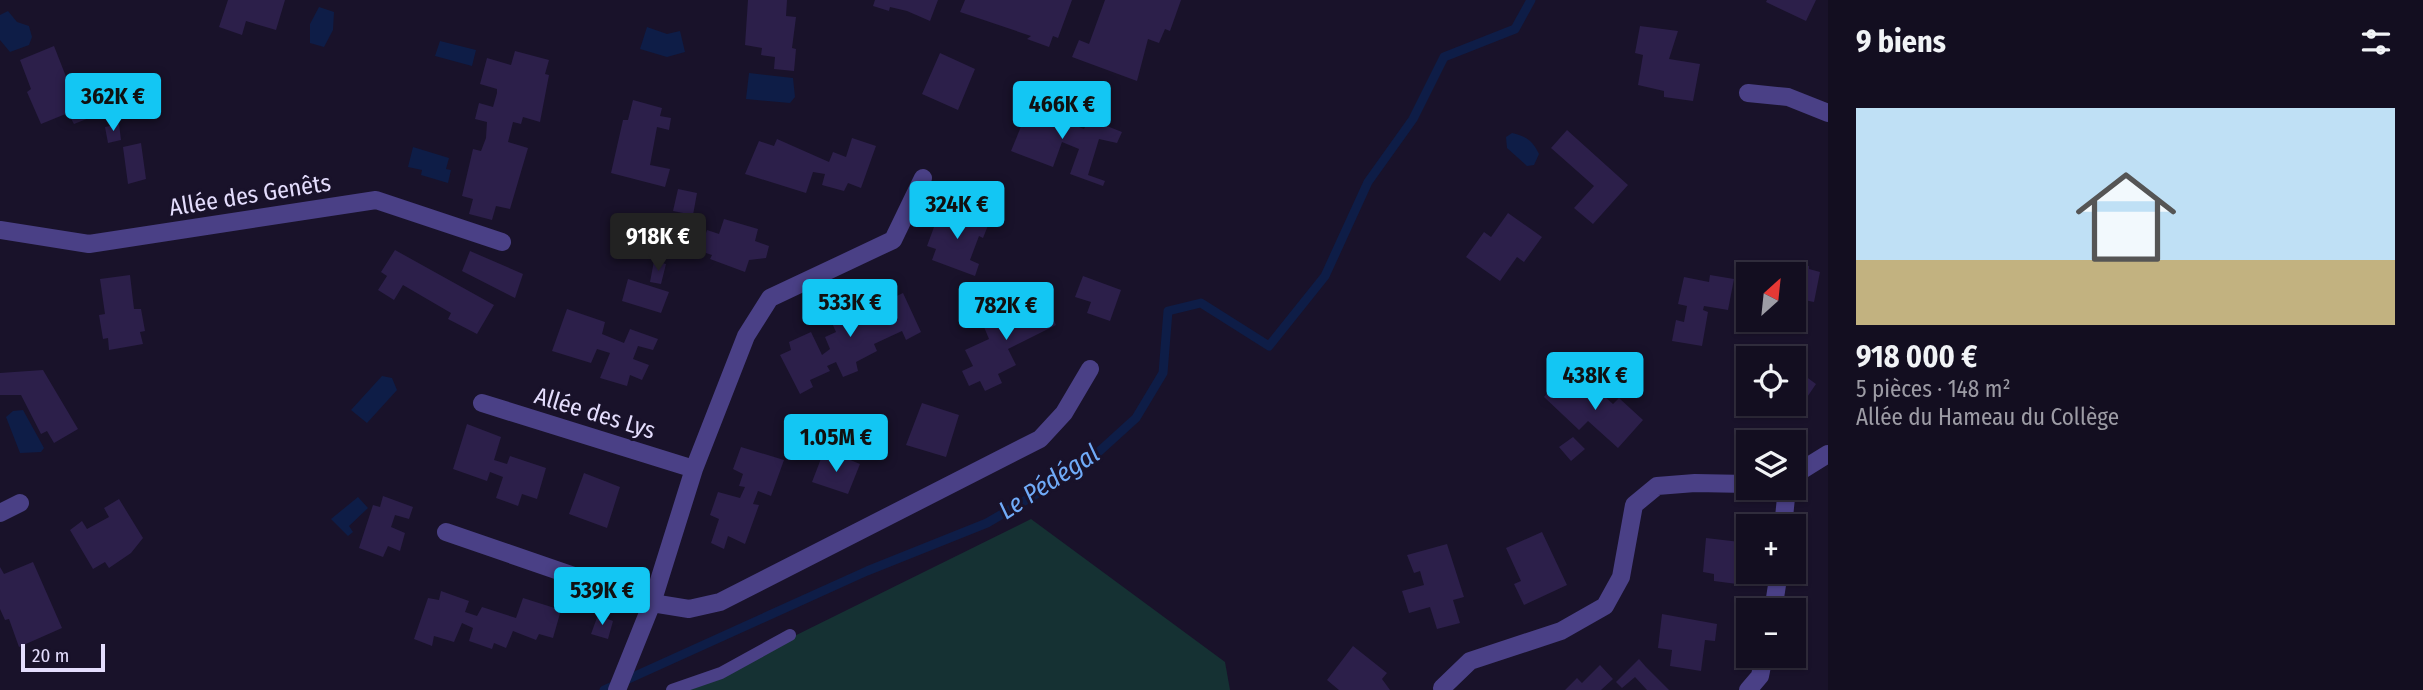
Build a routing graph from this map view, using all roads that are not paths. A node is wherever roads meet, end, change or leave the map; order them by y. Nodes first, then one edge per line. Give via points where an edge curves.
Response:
1 (1748, 93) dead end
2 (1828, 113) edge
3 (923, 178) dead end
4 (0, 230) edge
5 (502, 242) dead end
6 (1090, 369) dead end
7 (482, 403) dead end
8 (1828, 454) edge
9 (1806, 468) edge
10 (694, 469) junction
11 (1736, 484) edge
12 (20, 503) dead end
13 (0, 513) edge
14 (446, 533) dead end
15 (652, 603) junction
16 (790, 635) dead end
17 (1762, 668) edge
18 (1442, 688) dead end
19 (617, 690) edge
20 (672, 690) edge
21 (1748, 690) edge

1 - 2 street via 1788,97
3 - 10 street via 893,240 770,298 746,336
4 - 5 street, Allée des Genêts via 89,244 376,200
6 - 15 street via 1064,413 1040,439 720,602 690,609
7 - 10 street, Allée des Lys
8 - 9 street
10 - 15 street
11 - 18 street via 1657,486 1634,505 1621,577 1605,606 1561,631 1469,661
12 - 13 street
14 - 15 street
15 - 19 street
16 - 20 lane via 722,673
17 - 21 street

